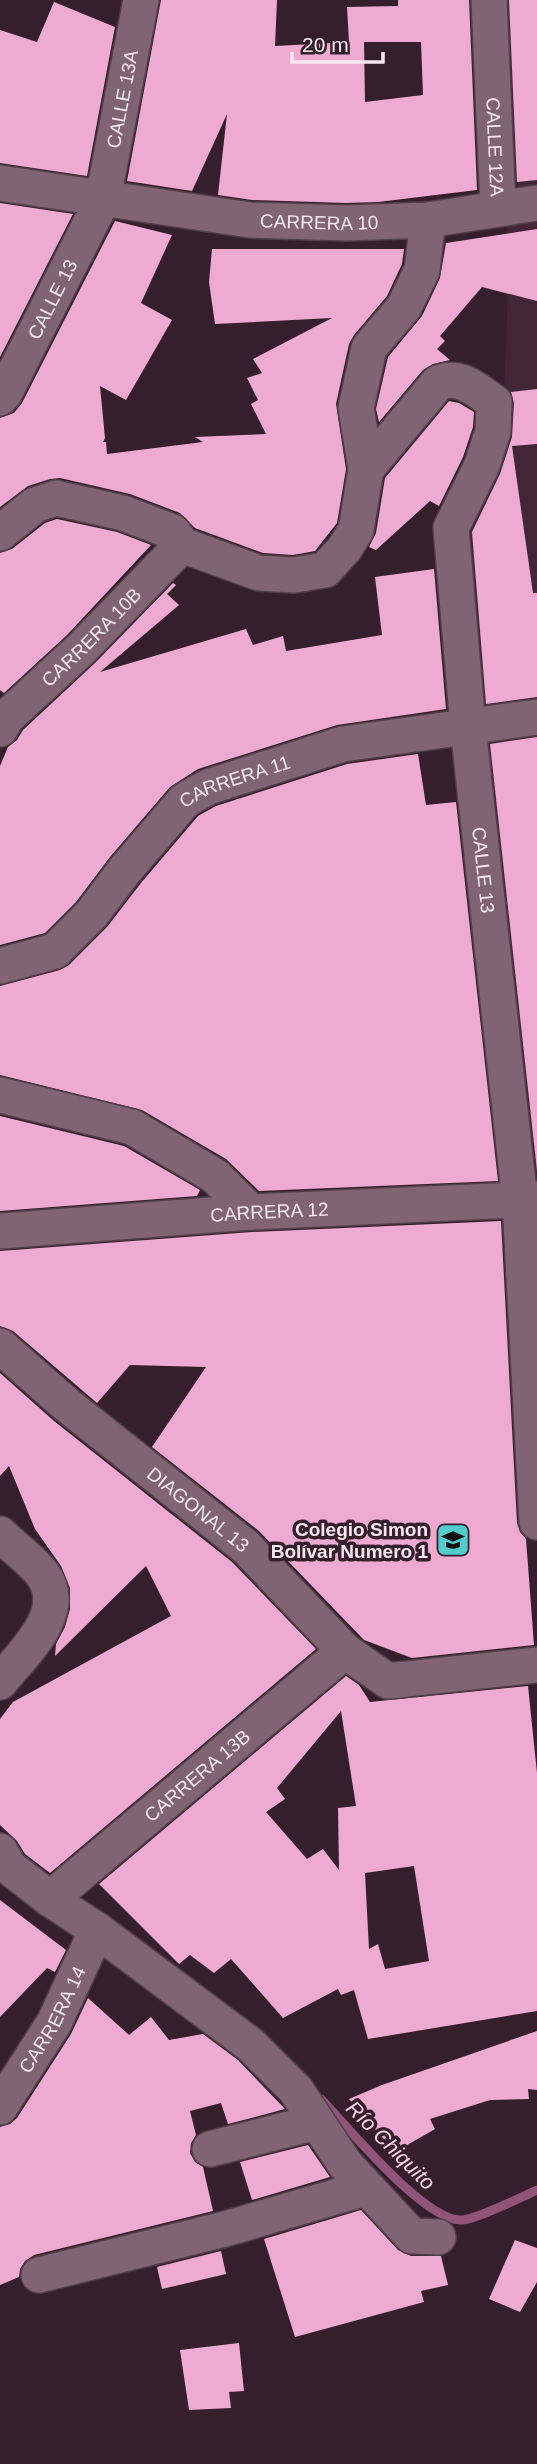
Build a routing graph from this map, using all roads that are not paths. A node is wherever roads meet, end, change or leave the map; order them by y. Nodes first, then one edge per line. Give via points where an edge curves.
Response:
1 (141, 0) edge
2 (489, 0) edge
3 (0, 183) edge
4 (103, 199) junction
5 (537, 203) edge
6 (498, 208) junction
7 (428, 220) junction
8 (0, 398) edge
9 (366, 469) junction
10 (0, 533) edge
11 (182, 545) junction
12 (537, 717) edge
13 (468, 727) junction
14 (0, 729) edge
15 (0, 966) edge
16 (0, 1096) edge
17 (528, 1200) edge
18 (251, 1212) junction
19 (0, 1231) edge
20 (0, 1346) edge
21 (537, 1522) edge
22 (0, 1534) edge
23 (345, 1651) junction
24 (537, 1665) edge
25 (0, 1682) edge
26 (0, 1851) edge
27 (50, 1899) junction
28 (97, 1930) junction
29 (0, 2107) edge
30 (317, 2122) junction
31 (210, 2149) dead end
32 (366, 2188) junction
33 (438, 2237) dead end
34 (39, 2275) dead end

1 - 4 street, CALLE 13A
2 - 6 street, CALLE 12A
3 - 4 street, CARRERA 10
4 - 7 street, CARRERA 10 via 250,220
4 - 8 street, CALLE 13
5 - 6 street, CARRERA 10
6 - 7 street, CARRERA 10
7 - 9 street via 422,270 404,307 369,348 356,408
9 - 11 street via 356,530 325,570 294,575 259,573
9 - 13 street, CALLE 13 via 438,383 449,379 467,384 494,402 493,431 482,465 451,527
10 - 11 street via 35,505 56,498 123,513 173,532
11 - 14 street, CARRERA 10B
12 - 13 street, CARRERA 11
13 - 15 street, CARRERA 11 via 343,744 208,787 185,800 91,915 55,951
13 - 17 street, CALLE 13
16 - 18 street via 132,1127 215,1176
17 - 18 street, CARRERA 12
17 - 21 street, CALLE 13
18 - 19 street, CARRERA 12
20 - 23 street, DIAGONAL 13 via 246,1547
22 - 25 street via 44,1576 52,1598 46,1625
23 - 24 street, DIAGONAL 13 via 388,1681
23 - 27 street, CARRERA 13B
26 - 27 street via 9,1867
27 - 28 street
28 - 29 street, CARRERA 14 via 54,2023
28 - 30 street via 251,2045 296,2090
30 - 31 street
30 - 32 street
32 - 33 street via 412,2236
32 - 34 street

